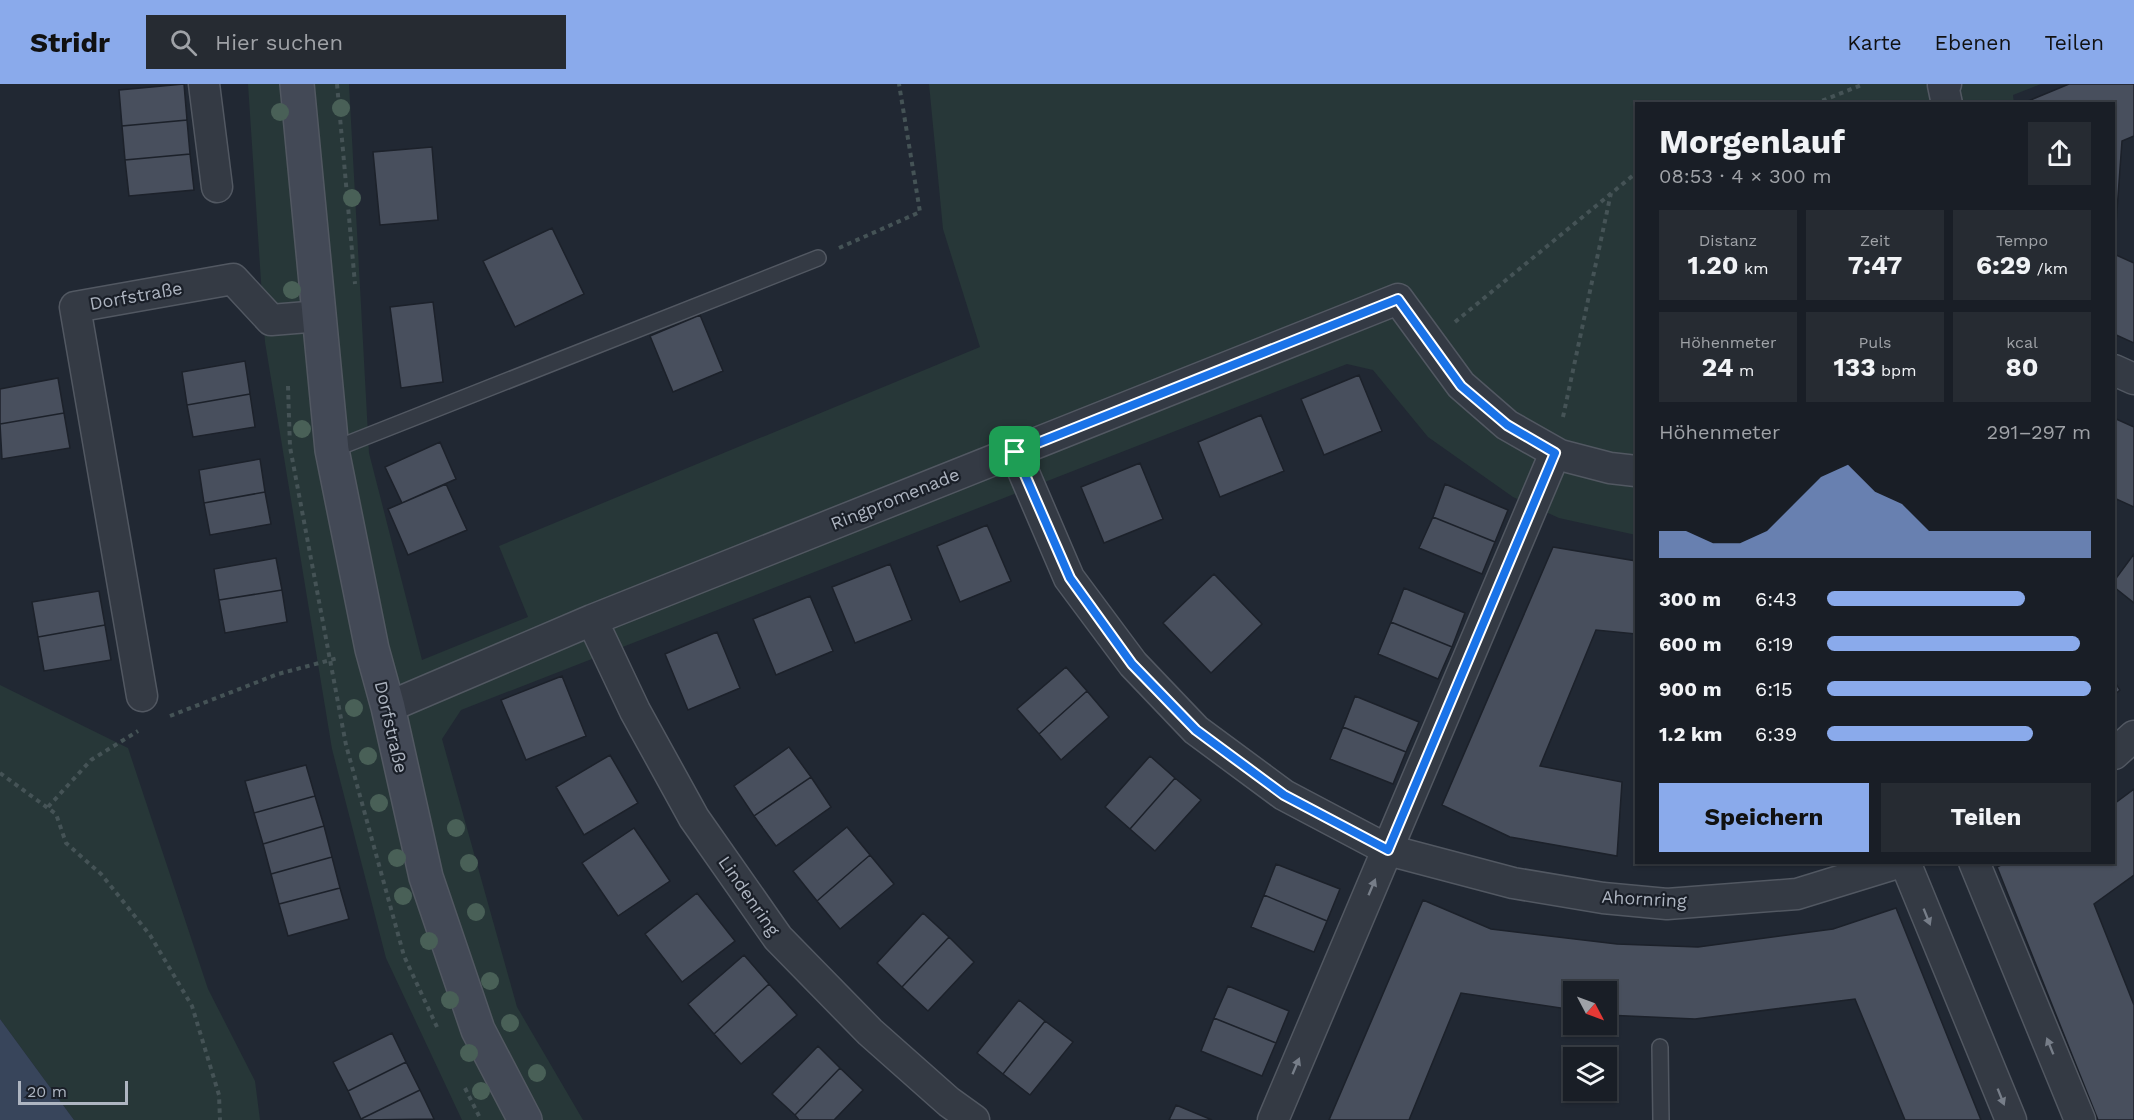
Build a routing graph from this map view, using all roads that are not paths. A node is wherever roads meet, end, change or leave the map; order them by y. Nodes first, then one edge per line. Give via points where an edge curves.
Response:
1 (204, 84) edge
2 (297, 84) edge
3 (1946, 84) edge
4 (1947, 102) edge
5 (217, 187) dead end
6 (818, 258) road end
7 (320, 316) junction
8 (2115, 370) edge
9 (2134, 379) edge
10 (332, 450) junction
11 (1015, 452) junction
12 (1555, 453) junction
13 (1635, 471) edge
14 (592, 620) junction
15 (388, 707) junction
16 (145, 710) road end
17 (2134, 736) edge
18 (2115, 753) edge
19 (1388, 850) junction
20 (1896, 864) edge
21 (1904, 864) edge
22 (1975, 864) edge
23 (1660, 1047) dead end
24 (525, 1120) edge
25 (974, 1120) edge
26 (1273, 1120) edge
27 (1661, 1120) edge
28 (2011, 1120) edge
29 (2080, 1120) edge

1 - 5 street
2 - 7 main road, Dorfstraße
3 - 4 street via 1943,85
6 - 10 lane
7 - 10 main road, Dorfstraße
7 - 16 street, Dorfstraße via 271,320 233,279 75,307
8 - 9 street
10 - 15 main road, Dorfstraße via 372,649
11 - 12 street, Ringpromenade via 1398,299 1461,386 1507,425
11 - 14 street, Ringpromenade
11 - 19 street, Ahornring via 1070,578 1132,664 1196,730 1284,795
12 - 13 street, Ringpromenade
12 - 19 street
14 - 15 street, Ringpromenade
14 - 25 street, Lindenring via 635,711 694,818 778,938 870,1032
15 - 24 main road, Dorfstraße via 426,878 478,1030
17 - 18 street
19 - 20 street, Ahornring via 1513,883 1603,898 1667,903 1797,894
26 -> 19 street
21 -> 28 street, Ahornring
29 -> 22 street
23 - 27 lane

